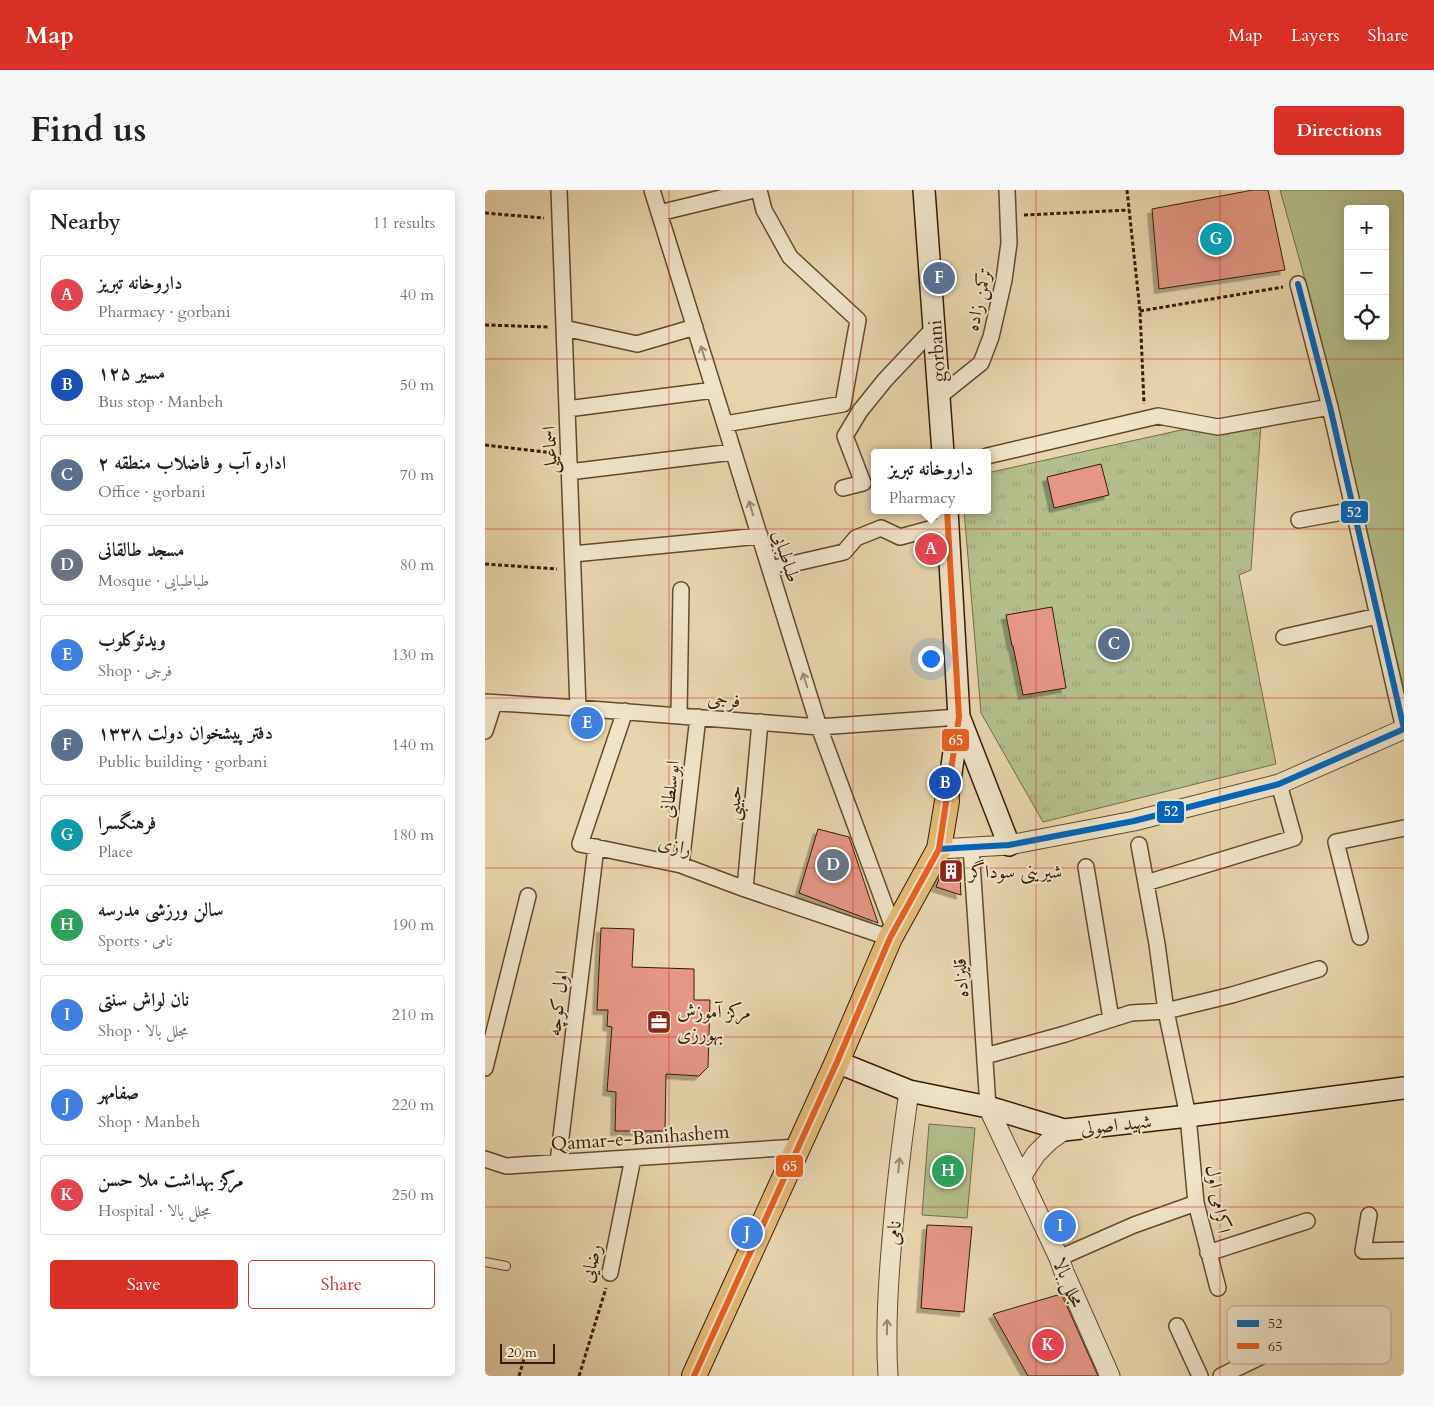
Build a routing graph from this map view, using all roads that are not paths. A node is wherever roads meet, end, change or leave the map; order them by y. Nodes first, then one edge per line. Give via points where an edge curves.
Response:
1 (559, 190) edge
2 (652, 190) edge
3 (754, 190) edge
4 (759, 190) edge
5 (924, 190) edge
6 (1007, 190) edge
7 (659, 213) junction
8 (1298, 284) road end
9 (695, 327) junction
10 (935, 327) junction
11 (564, 328) junction
12 (714, 390) junction
13 (940, 396) junction
14 (843, 404) junction
15 (1330, 407) junction
16 (567, 409) junction
17 (860, 410) junction
18 (725, 424) junction
19 (943, 449) edge
20 (733, 452) junction
21 (991, 455) edge
22 (569, 472) junction
23 (843, 488) dead end
24 (1353, 510) junction
25 (947, 517) edge
26 (1299, 520) dead end
27 (760, 536) junction
28 (573, 554) junction
29 (770, 568) junction
30 (681, 590) dead end
31 (1378, 616) junction
32 (1285, 637) dead end
33 (489, 703) edge
34 (578, 708) junction
35 (625, 711) junction
36 (679, 715) junction
37 (698, 717) junction
38 (959, 717) junction
39 (760, 722) junction
40 (819, 726) junction
41 (1404, 730) edge
42 (485, 731) edge
43 (1279, 784) junction
44 (947, 801) joint
45 (1404, 828) edge
46 (1009, 845) junction
47 (1139, 845) dead end
48 (971, 847) junction
49 (596, 848) junction
50 (939, 849) junction
51 (681, 865) junction
52 (1087, 866) dead end
53 (1146, 883) junction
54 (745, 889) junction
55 (528, 896) dead end
56 (892, 934) junction
57 (1360, 937) dead end
58 (1319, 969) dead end
59 (1166, 1011) junction
60 (1111, 1019) junction
61 (985, 1056) junction
62 (837, 1062) junction
63 (485, 1068) edge
64 (1404, 1088) edge
65 (909, 1091) junction
66 (988, 1106) junction
67 (1188, 1116) junction
68 (1064, 1130) junction
69 (798, 1147) junction
70 (633, 1158) junction
71 (485, 1159) edge
72 (558, 1162) junction
73 (1021, 1177) junction
74 (1196, 1203) junction
75 (1369, 1215) dead end
76 (1307, 1221) dead end
77 (1404, 1250) edge
78 (1209, 1252) junction
79 (1059, 1258) junction
80 (485, 1262) edge
81 (506, 1266) dead end
82 (610, 1273) road end
83 (1217, 1288) dead end
84 (1177, 1326) dead end
85 (1246, 1364) edge
86 (693, 1376) edge
87 (888, 1376) edge
88 (1110, 1376) edge
89 (1200, 1376) edge
90 (1221, 1376) edge

1 - 11 street, اسماعیلی
2 - 7 street, طباطبایی
3 - 7 street
4 - 14 street via 764,210 790,257 857,320
5 - 10 main road, gorbani
6 - 13 street, ترکمن زاده via 1009,243 998,312 988,346 981,363
7 - 9 street, طباطبایی
8 - 15 street
9 - 11 street via 637,344
12 -> 9 street, طباطبایی
10 - 13 main road, gorbani
10 - 17 street
11 - 16 street, اسماعیلی
12 - 16 street
12 - 18 street, طباطبایی
13 - 19 main road, gorbani
14 - 17 lane
14 - 18 street
15 - 21 street via 1218,427 1158,416
15 - 24 street
16 - 22 street, اسماعیلی
17 - 23 street via 845,436 863,483
18 - 20 street, طباطبایی
20 - 22 street
27 -> 20 street, طباطبایی
22 - 28 street, اسماعیلی
24 - 26 street
24 - 31 street
25 - 29 street via 900,537 881,528 856,538 844,552
25 - 38 main road
27 - 28 street
27 - 29 street, طباطبایی
28 - 34 street, اسماعیلی
40 -> 29 street, طباطبایی
30 - 36 street
31 - 32 street
31 - 41 street
33 - 34 street, فرجی
33 - 42 street
34 - 35 street, فرجی
35 - 36 street, فرجی
35 - 49 street via 580,844
36 - 37 street, فرجی
37 - 39 street, فرجی
37 - 51 street, ابوسلطانی
38 - 40 street, فرجی
38 - 44 main road
38 - 46 main road
39 - 40 street, فرجی
39 - 54 street, حبیبی
40 - 56 street, طباطبایی
41 - 43 street
43 - 46 street via 1134,821
43 - 53 street via 1294,838
44 - 50 main road
45 - 57 street via 1336,842
46 - 48 street
47 - 53 street, اکرامی اول
48 - 50 street
48 - 61 street, قلیزاده
49 - 51 street, رازی
49 - 72 street, اول کوچه
50 - 56 main road
51 - 54 street, رازی
52 - 60 street
53 - 59 street, اکرامی اول
54 - 56 street, رازی
55 - 63 street
56 - 62 main road
58 - 59 street
59 - 60 street via 1131,1013
59 - 67 street, اکرامی اول
60 - 61 street
61 - 66 street, قلیزاده
62 - 65 main road, شهید اصولی
62 - 69 main road
64 - 67 main road, شهید اصولی
65 - 66 main road, شهید اصولی
87 -> 65 street, نامی via 887,1293
66 - 68 main road, شهید اصولی
66 - 73 street, مجلل بالا
67 - 68 main road, شهید اصولی
67 - 74 street, اکرامی اول
68 - 73 street via 1036,1154
69 - 70 street, Qamar-e-Banihashem
69 - 86 main road
70 - 72 street, Qamar-e-Banihashem
70 - 82 street, رضایی
71 - 72 street, Qamar-e-Banihashem via 506,1166
73 - 79 street, مجلل بالا
74 - 78 street, اکرامی اول
74 - 79 street
75 - 77 street via 1363,1251
76 - 78 street
78 - 83 street, اکرامی اول
79 - 88 street, مجلل بالا
80 - 81 lane
84 - 89 street
85 - 90 street

